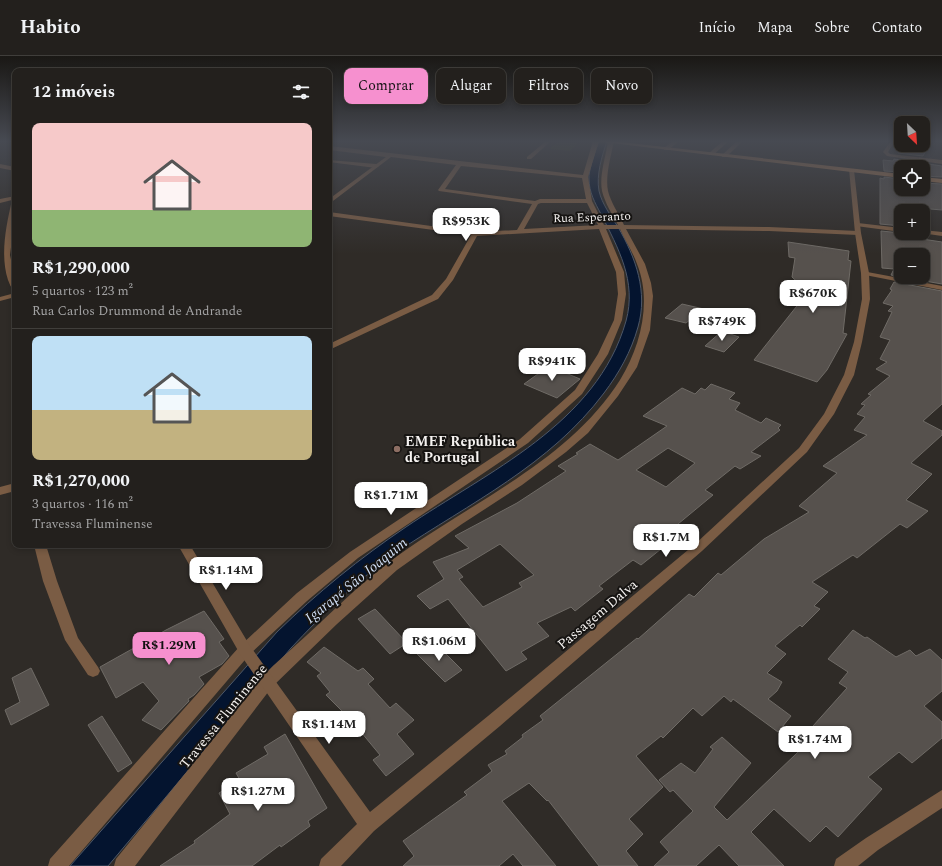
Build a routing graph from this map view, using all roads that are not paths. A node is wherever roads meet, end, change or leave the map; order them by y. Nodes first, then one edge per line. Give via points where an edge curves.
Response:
1 (359, 179) edge
2 (449, 179) edge
3 (585, 179) edge
4 (605, 179) edge
5 (852, 179) edge
6 (930, 180) edge
7 (942, 181) edge
8 (12, 199) edge
9 (332, 200) edge
10 (0, 201) edge
11 (589, 201) junction
12 (536, 203) junction
13 (12, 212) edge
14 (332, 214) edge
15 (604, 227) junction
16 (621, 227) junction
17 (858, 229) junction
18 (894, 230) edge
19 (520, 231) junction
20 (930, 233) edge
21 (475, 234) junction
22 (942, 234) edge
23 (2, 256) edge
24 (865, 273) junction
25 (12, 282) edge
26 (942, 288) edge
27 (12, 296) edge
28 (0, 299) edge
29 (332, 346) edge
30 (12, 488) edge
31 (0, 491) edge
32 (41, 548) edge
33 (186, 548) edge
34 (247, 653) junction
35 (93, 671) dead end
36 (266, 681) junction
37 (942, 798) edge
38 (368, 825) junction
39 (56, 866) edge
40 (124, 866) edge
41 (328, 866) edge
42 (843, 866) edge

1 - 9 street
2 - 12 street via 441,190
3 - 11 street
4 - 16 street, Travessa Fluminense via 605,190
5 - 17 street, Passagem Dalva
6 - 7 main road
8 - 10 street
11 - 12 street
11 - 15 street
12 - 19 street
13 - 23 street
14 - 21 street, Rua Esperanto
15 - 16 street, Rua Esperanto
15 - 19 street, Rua Esperanto
15 - 34 street via 620,272 622,294 618,320 603,354 579,392 524,442 354,555 302,597
16 - 17 street, Rua Esperanto
16 - 36 street, Travessa Fluminense via 636,251 647,283 649,310 646,330 638,353 615,394 584,431 562,450 392,567
17 - 18 street, Rua Esperanto
17 - 24 street, Passagem Dalva
19 - 21 street, Rua Esperanto
20 - 22 street
21 - 29 street via 449,280 435,297
23 - 25 street
24 - 26 street
24 - 38 street, Passagem Dalva via 866,299 849,375 829,414 803,450 698,548
27 - 28 street
30 - 31 street
32 - 35 street via 72,640
33 - 34 street
34 - 36 street
34 - 39 street via 168,737
36 - 38 street
36 - 40 street, Travessa Fluminense
37 - 42 street
38 - 41 street, Passagem Dalva

